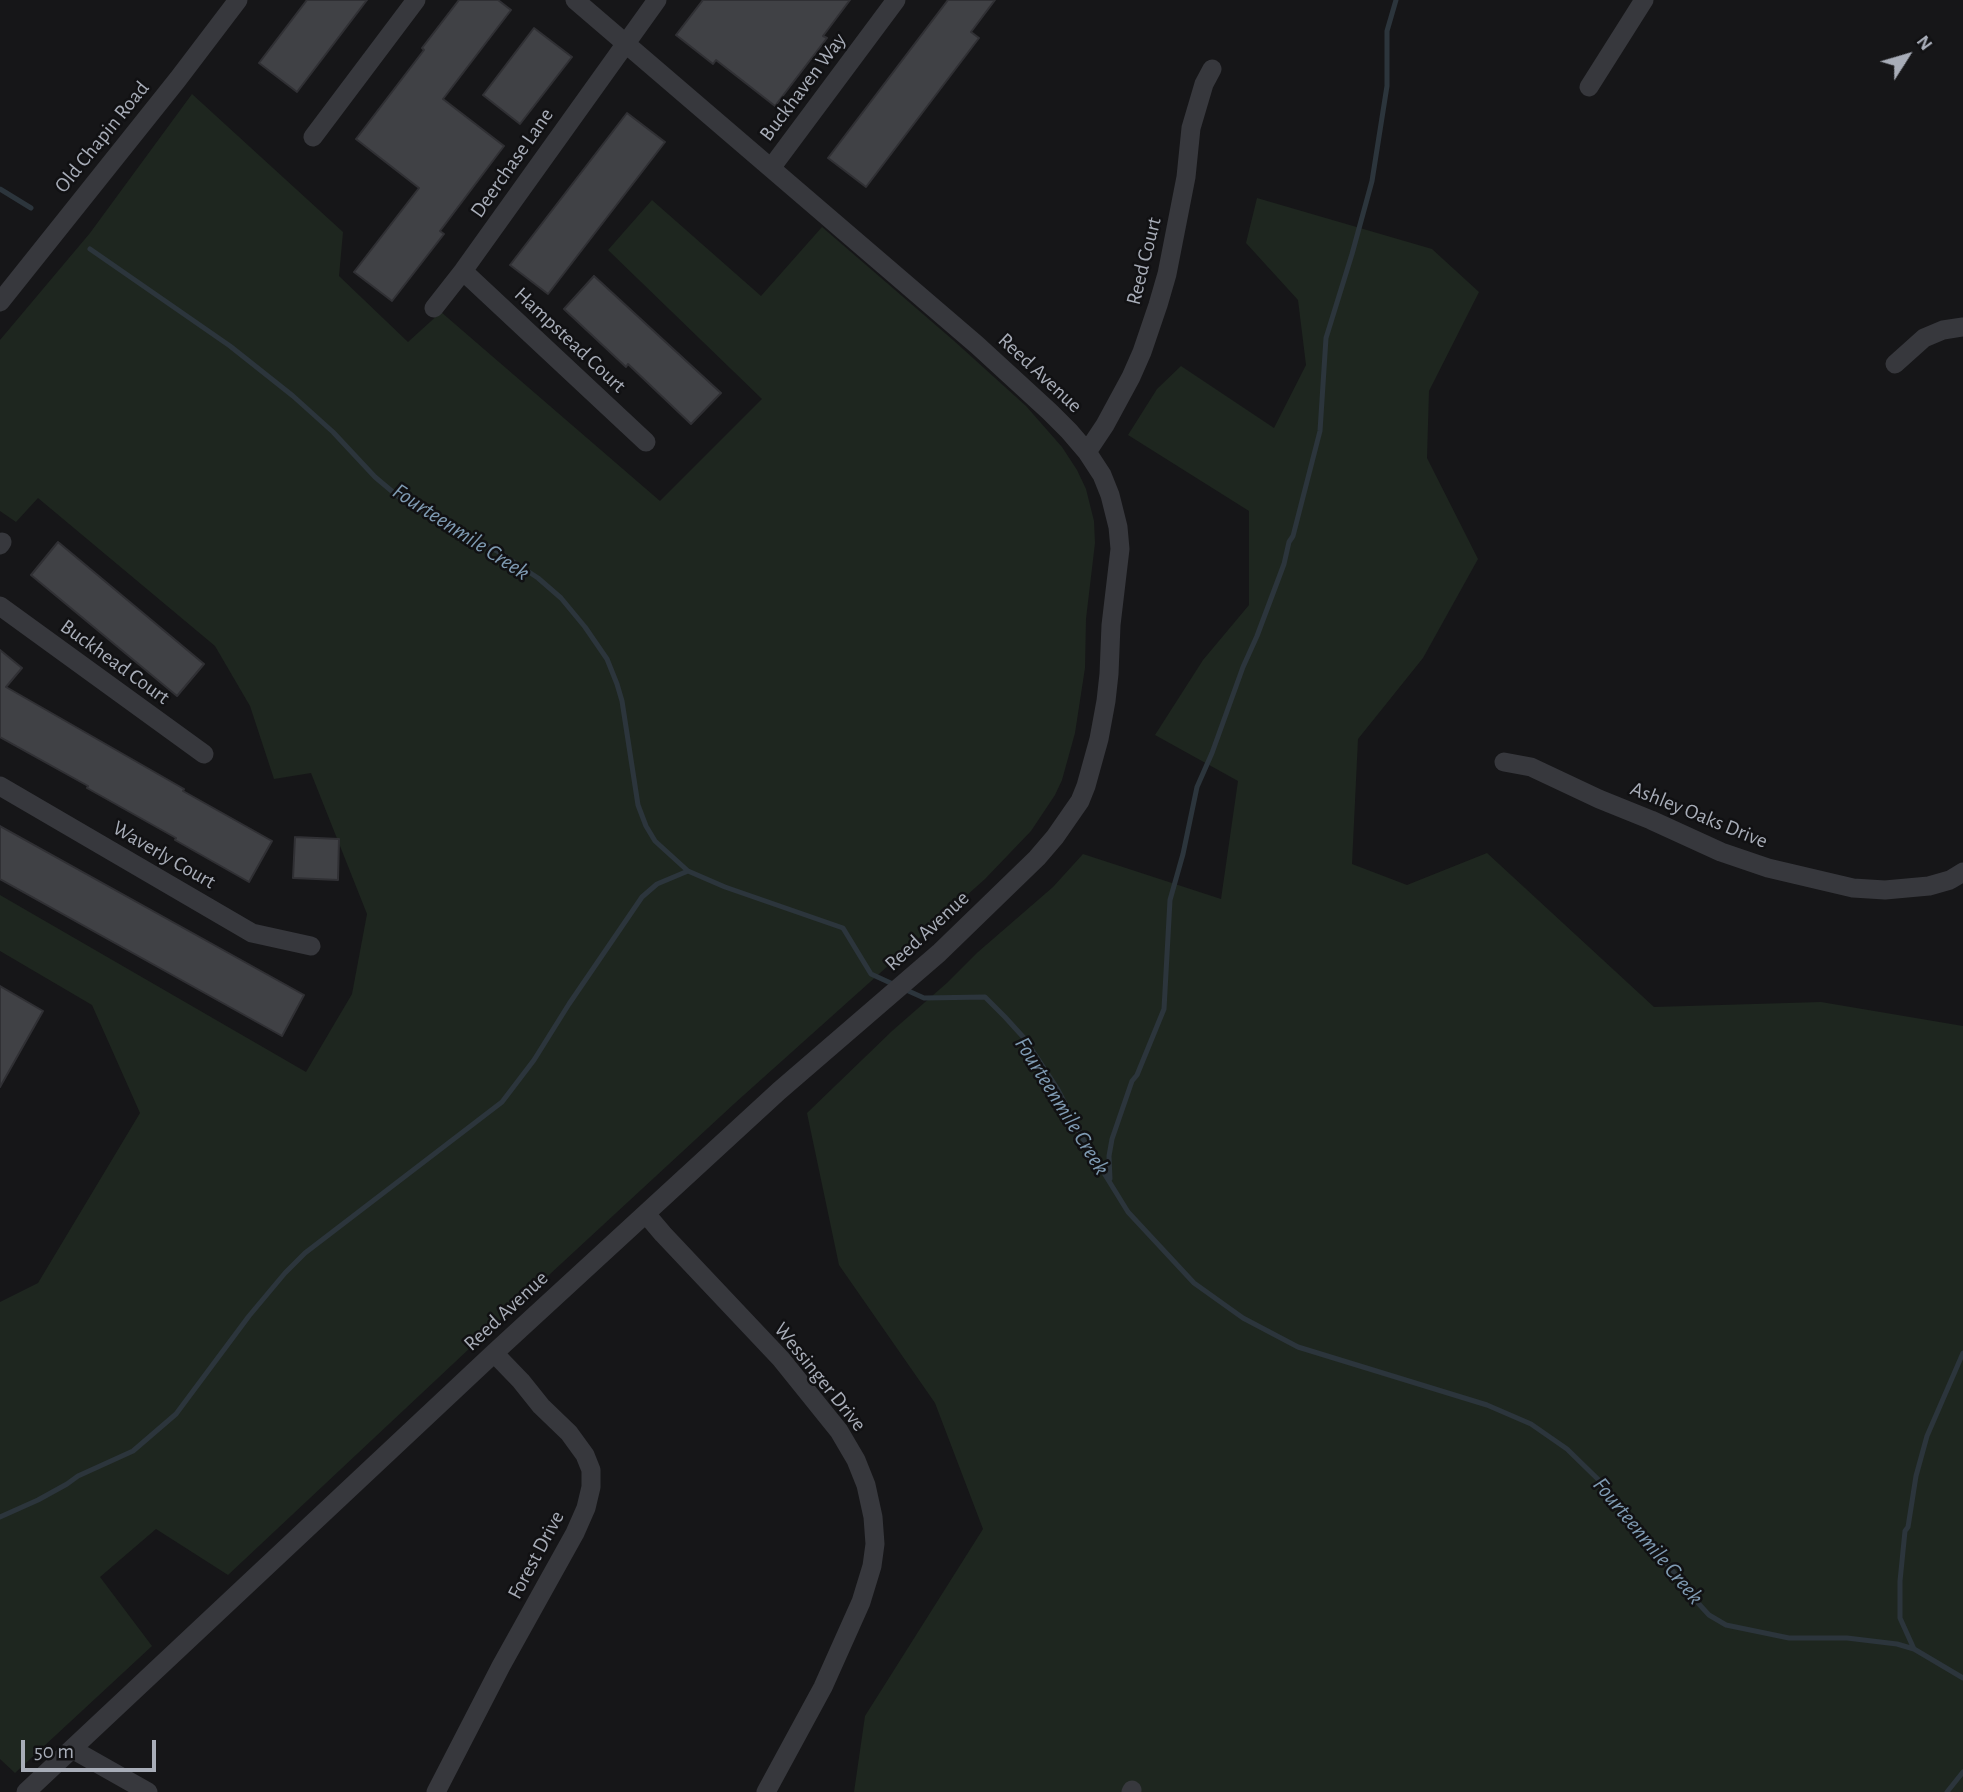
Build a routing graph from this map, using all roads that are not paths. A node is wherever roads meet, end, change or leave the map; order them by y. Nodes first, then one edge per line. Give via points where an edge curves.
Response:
1 (238, 0) edge
2 (416, 0) edge
3 (575, 0) edge
4 (657, 0) edge
5 (896, 0) edge
6 (1644, 0) edge
7 (625, 43) junction
8 (1212, 69) dead end
9 (1589, 87) dead end
10 (313, 137) dead end
11 (771, 168) junction
12 (463, 271) junction
13 (0, 302) edge
14 (434, 308) dead end
15 (1963, 327) edge
16 (1895, 364) dead end
17 (646, 443) dead end
18 (1087, 452) junction
19 (0, 606) edge
20 (204, 754) dead end
21 (1504, 762) dead end
22 (0, 786) edge
23 (1963, 872) edge
24 (312, 946) dead end
25 (646, 1214) junction
26 (494, 1353) junction
27 (72, 1749) junction
28 (122, 1786) edge
29 (26, 1792) edge
30 (148, 1792) edge
31 (436, 1792) edge
32 (766, 1792) edge

1 - 13 street, Old Chapin Road
2 - 10 street
3 - 7 street, Reed Avenue
4 - 7 street, Deerchase Lane
5 - 11 street, Buckhaven Way
6 - 9 street
7 - 11 street, Reed Avenue
7 - 12 street, Deerchase Lane
8 - 18 street, Reed Court via 1191,128 1167,274 1143,352
11 - 18 street, Reed Avenue via 977,345
12 - 14 street, Deerchase Lane
12 - 17 street, Hampstead Court
15 - 16 street via 1924,338
18 - 25 street, Reed Avenue via 1110,495 1120,549 1107,701 1080,801 1037,858 939,953
19 - 20 street, Buckhead Court
21 - 23 street, Ashley Oaks Drive via 1531,767 1721,852 1768,868 1853,888 1885,890 1929,886
22 - 24 street, Waverly Court via 252,933
25 - 26 street, Reed Avenue
25 - 32 street, Wessinger Drive via 781,1359 839,1431 866,1485 873,1517 872,1566 861,1602 823,1687
26 - 27 street, Reed Avenue
26 - 31 street, Forest Drive via 585,1455 591,1487 575,1533
27 - 28 street
27 - 29 street, Reed Avenue
28 - 30 street

